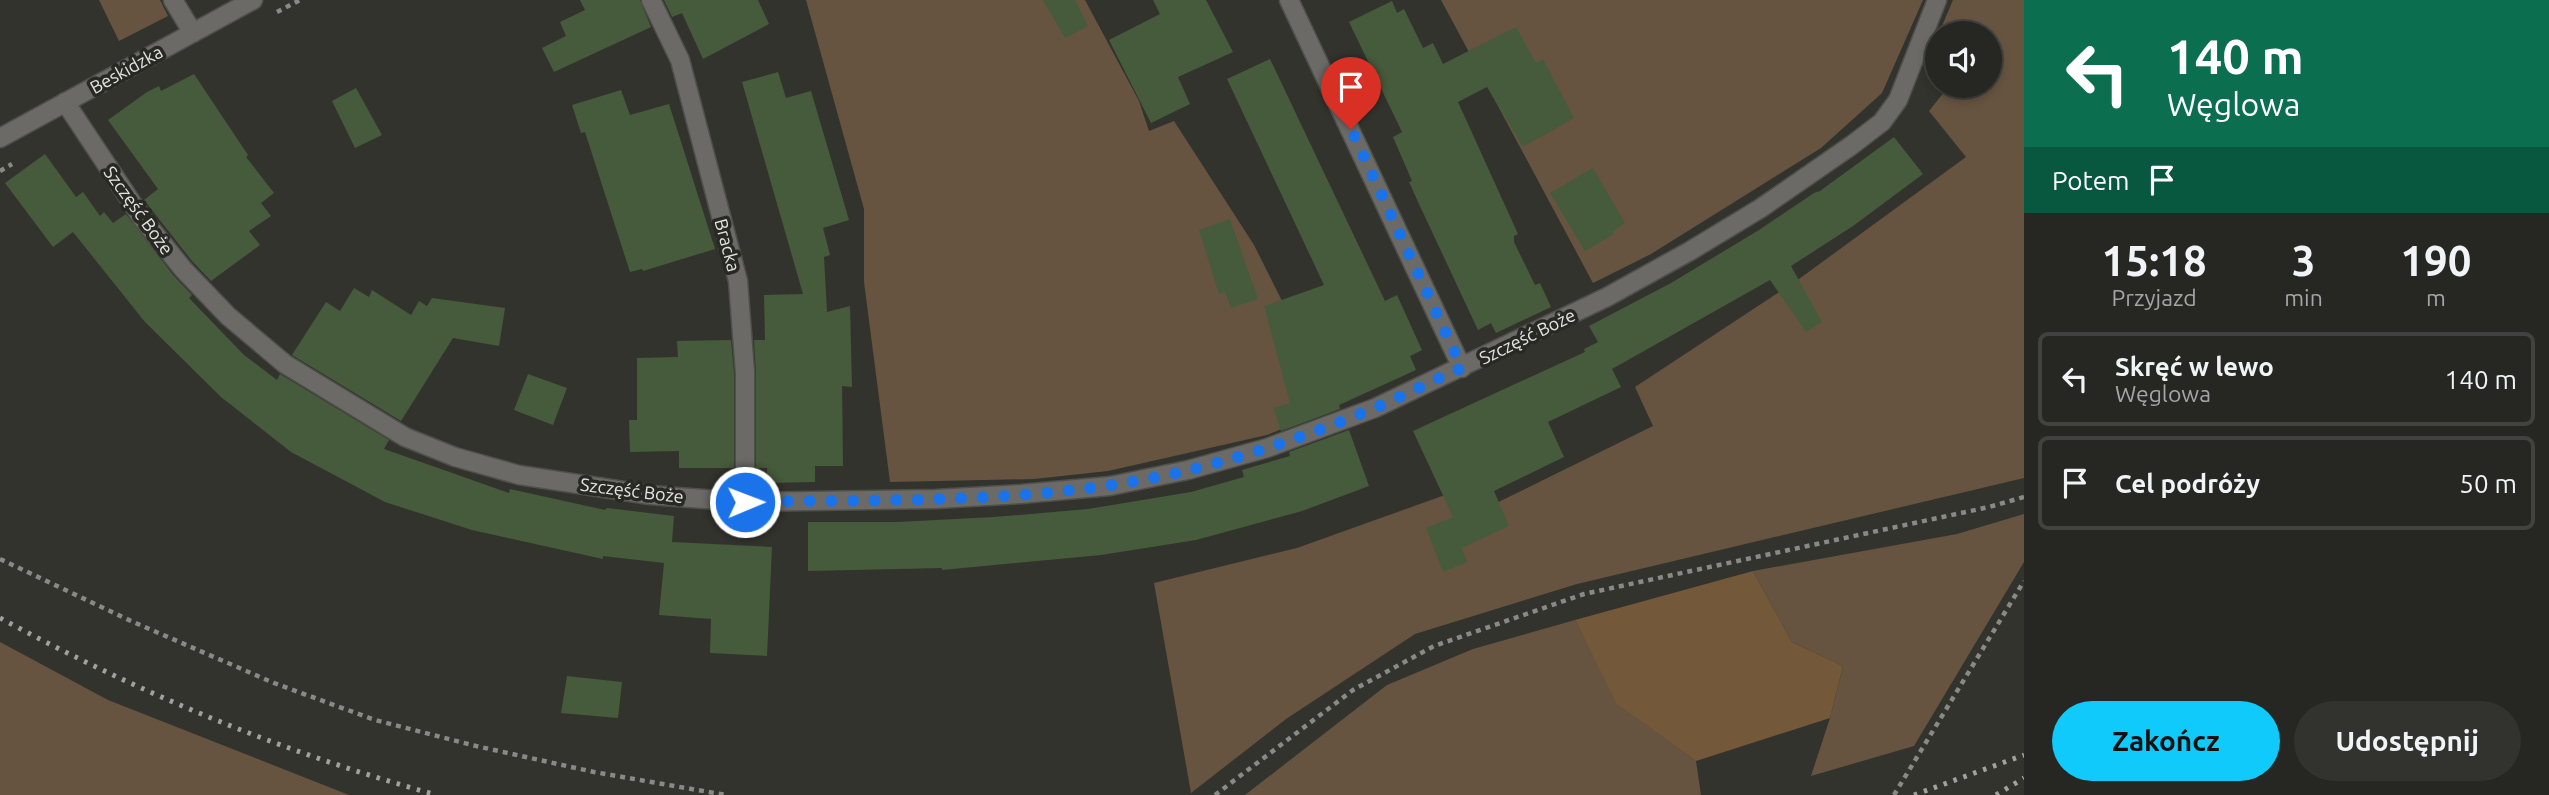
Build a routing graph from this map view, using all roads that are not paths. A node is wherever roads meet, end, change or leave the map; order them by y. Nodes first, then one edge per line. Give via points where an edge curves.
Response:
1 (173, 0) edge
2 (253, 0) edge
3 (651, 0) edge
4 (1289, 0) edge
5 (1937, 0) edge
6 (193, 33) junction
7 (65, 102) junction
8 (0, 138) edge
9 (1462, 368) junction
10 (745, 502) junction

1 - 6 street
2 - 6 street, Beskidzka
3 - 10 street, Bracka via 680,60 738,281 745,373
4 - 9 street
5 - 9 street, Szczęść Boże via 1898,100 1882,122 1761,208 1690,251
6 - 7 street, Beskidzka
7 - 8 street, Beskidzka
7 - 10 street, Szczęść Boże via 142,218 228,316 285,364 405,437 519,475 650,495
9 - 10 street, Szczęść Boże via 1375,408 1267,448 1110,486 936,499

